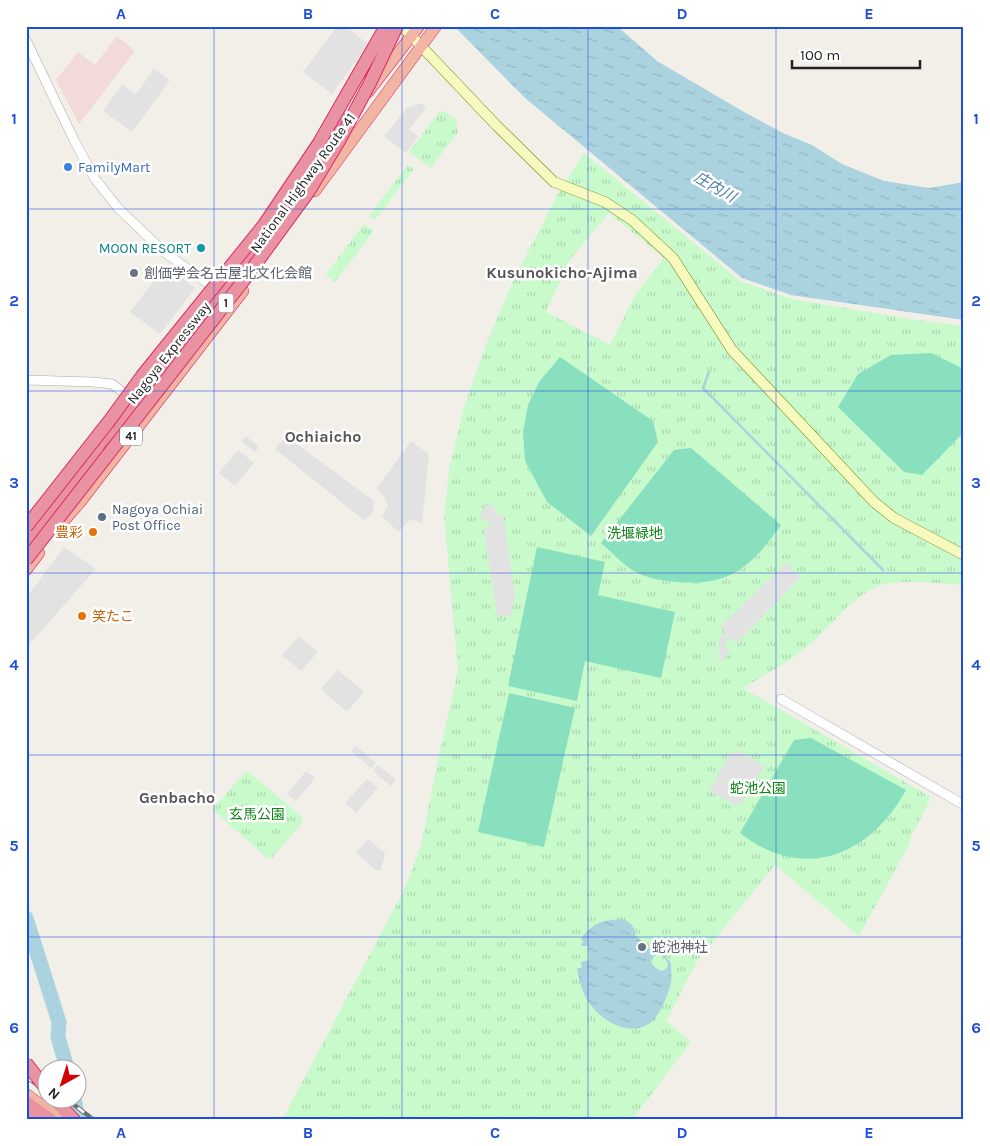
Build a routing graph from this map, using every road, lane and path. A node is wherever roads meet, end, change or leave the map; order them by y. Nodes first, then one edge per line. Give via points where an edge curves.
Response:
1 (386, 26) edge
2 (397, 26) edge
3 (402, 26) edge
4 (419, 26) edge
5 (433, 31) edge
6 (411, 36) junction
7 (26, 40) edge
8 (421, 46) junction
9 (355, 111) junction
10 (210, 285) junction
11 (26, 380) edge
12 (124, 393) junction
13 (110, 420) junction
14 (81, 501) junction
15 (26, 521) edge
16 (26, 527) edge
17 (26, 542) edge
18 (964, 555) edge
19 (26, 560) edge
20 (26, 570) edge
21 (781, 699) dead end
22 (964, 806) edge
23 (26, 1062) edge
24 (38, 1078) edge
25 (26, 1094) edge
26 (26, 1102) edge
27 (63, 1108) edge
28 (26, 1115) edge
29 (32, 1120) edge
30 (51, 1120) edge
31 (62, 1120) edge
32 (74, 1120) edge

1 - 13 highway, Nagoya Expressway / 1, bridge via 319,143 269,218
2 - 9 highway, Nagoya Expressway / 1, bridge
3 - 6 main road
4 - 6 highway, National Highway Route 41 / 41
5 - 8 highway, National Highway Route 41 / 41
6 - 8 main road
6 - 10 highway, National Highway Route 41 / 41 via 378,82 297,172
7 - 10 street via 95,179 119,209 163,251
8 - 14 highway, National Highway Route 41 / 41 via 246,288
8 - 18 main road via 554,182 604,202 632,220 673,258 732,350 874,502 894,518
9 - 14 highway, bridge via 342,124 243,265 126,415 111,445 110,457
9 - 19 highway, Nagoya Expressway / 1, bridge via 325,165 278,236
10 - 12 highway, National Highway Route 41 / 41
11 - 12 street via 112,384
12 - 15 highway, National Highway Route 41 / 41
13 - 16 highway, Nagoya Expressway / 1, bridge
13 - 17 highway via 96,451
14 - 20 highway, National Highway Route 41 / 41
21 - 22 street
23 - 24 highway, bridge
25 - 31 highway
26 - 30 highway
27 - 32 highway
28 - 29 highway

